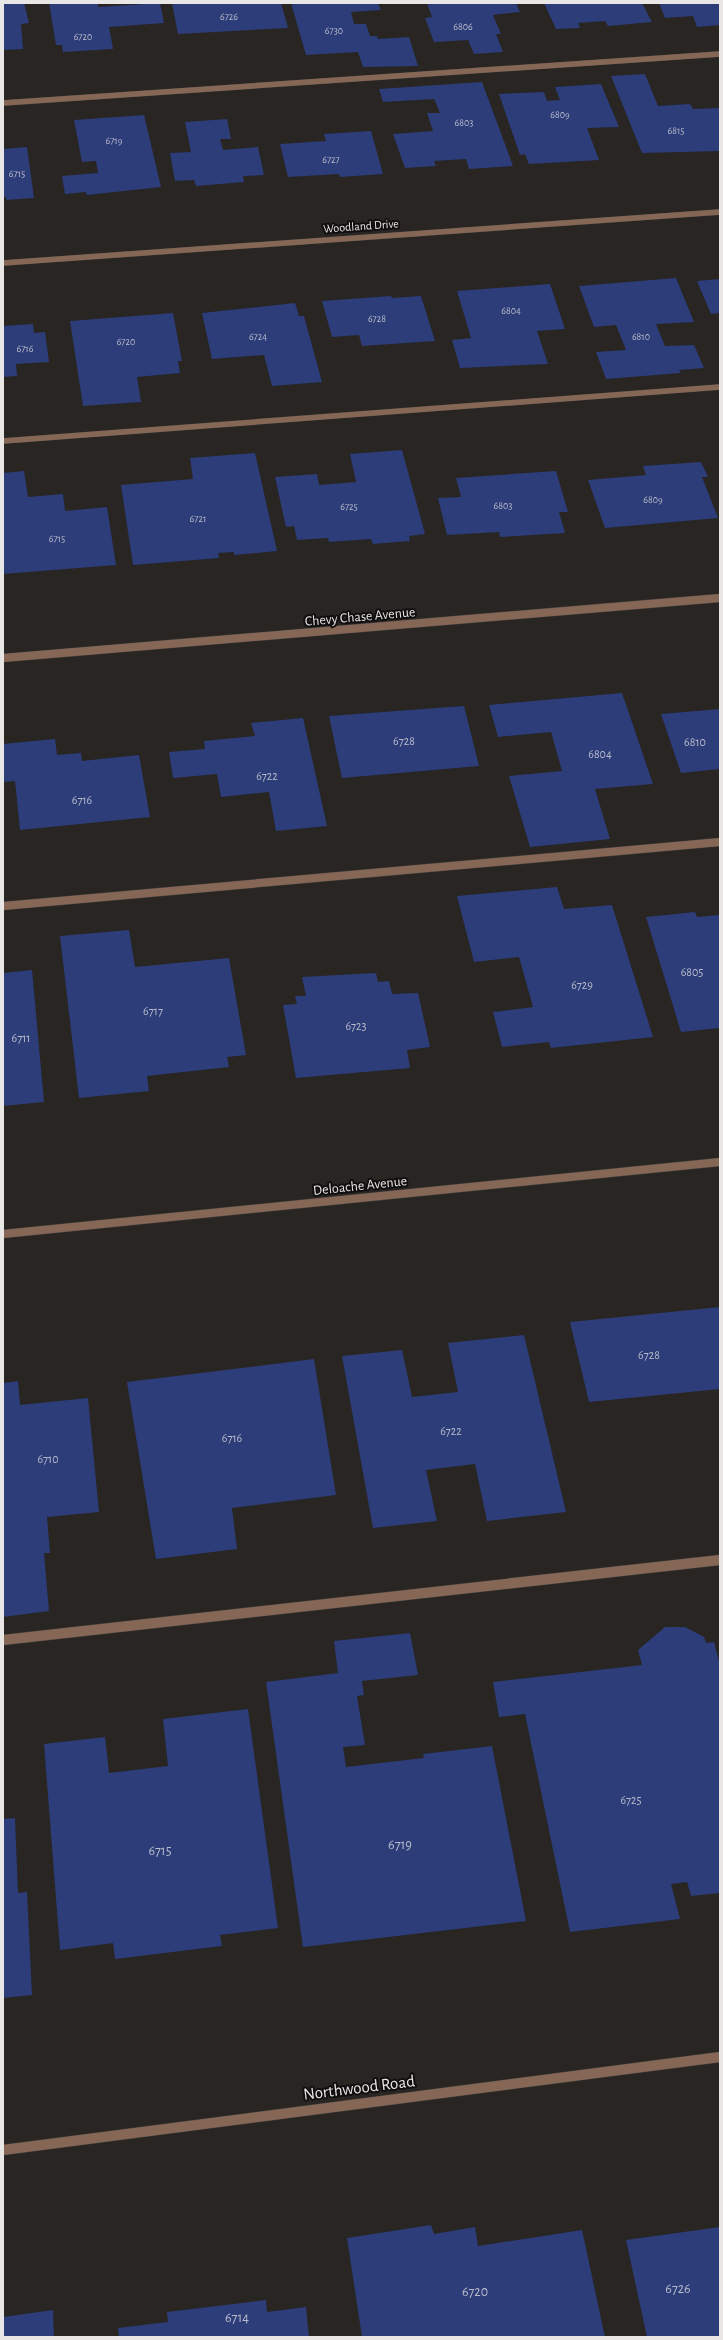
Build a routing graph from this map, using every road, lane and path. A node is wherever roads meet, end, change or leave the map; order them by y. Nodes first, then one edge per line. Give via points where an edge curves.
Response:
1 (720, 54) edge
2 (3, 103) edge
3 (720, 212) edge
4 (3, 263) edge
5 (720, 386) edge
6 (3, 441) edge
7 (720, 598) edge
8 (3, 658) edge
9 (720, 842) edge
10 (3, 906) edge
11 (720, 1162) edge
12 (3, 1234) edge
13 (720, 1560) edge
14 (3, 1640) edge
15 (720, 2057) edge
16 (3, 2150) edge

1 - 2 street
3 - 4 street, Woodland Drive
5 - 6 street
7 - 8 street, Chevy Chase Avenue
9 - 10 street
11 - 12 street, Deloache Avenue
13 - 14 street
15 - 16 street, Northwood Road

